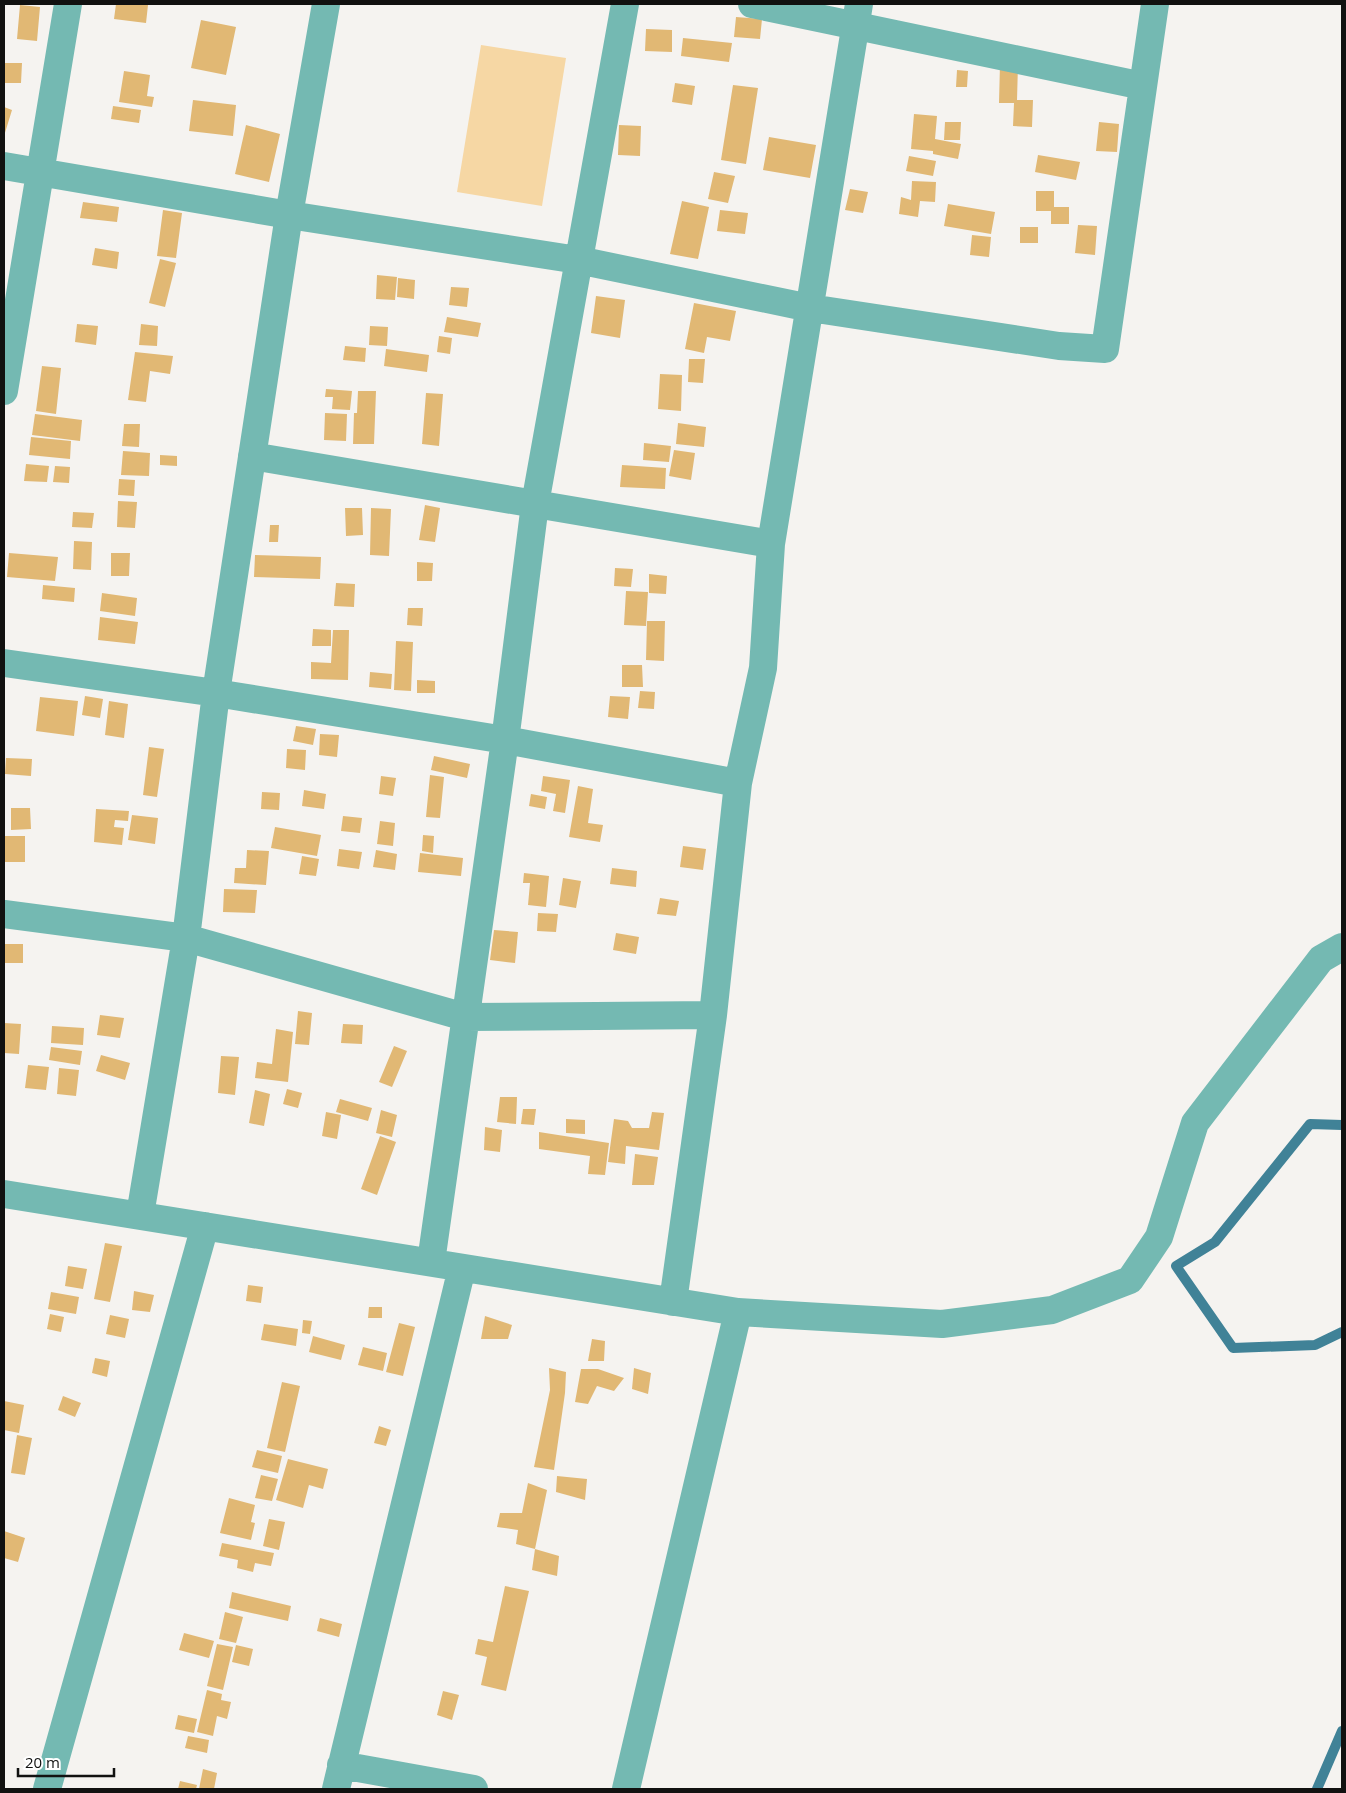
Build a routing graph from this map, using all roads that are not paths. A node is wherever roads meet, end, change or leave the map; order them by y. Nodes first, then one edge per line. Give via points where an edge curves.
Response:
1 (68, 4) edge
2 (326, 4) edge
3 (625, 4) edge
4 (752, 4) edge
5 (1156, 4) edge
6 (856, 14) edge
7 (1143, 86) junction
8 (4, 166) edge
9 (40, 172) junction
10 (289, 216) junction
11 (578, 260) junction
12 (810, 308) junction
13 (4, 391) edge
14 (252, 456) junction
15 (535, 504) junction
16 (771, 544) junction
17 (4, 663) edge
18 (216, 693) junction
19 (505, 740) junction
20 (738, 783) junction
21 (4, 914) edge
22 (186, 938) junction
23 (1342, 946) edge
24 (713, 1015) junction
25 (465, 1016) junction
26 (4, 1194) edge
27 (140, 1215) junction
28 (205, 1226) junction
29 (431, 1262) junction
30 (462, 1268) junction
31 (672, 1302) junction
32 (738, 1312) junction
33 (338, 1777) edge
34 (47, 1789) edge
35 (474, 1789) edge
36 (626, 1789) edge

1 - 9 street
2 - 10 street
3 - 11 street
4 - 6 street
5 - 7 street
6 - 7 street
6 - 12 street
7 - 12 street via 1105,349 1059,346
8 - 9 street
9 - 10 street
9 - 13 street
10 - 11 street
10 - 14 street
11 - 12 street
11 - 15 street
12 - 16 street
14 - 15 street
14 - 18 street
15 - 16 street
15 - 19 street
16 - 20 street via 763,668
17 - 18 street
18 - 19 street
18 - 22 street
19 - 20 street
19 - 25 street
20 - 24 street
21 - 22 street
22 - 25 street
22 - 27 street
23 - 32 street via 1321,959 1195,1123 1159,1237 1130,1280 1052,1310 942,1324
24 - 25 street
24 - 31 street
25 - 29 street
26 - 27 street
27 - 28 street
28 - 29 street
28 - 34 street
29 - 30 street
30 - 31 street
30 - 33 street
31 - 32 street
32 - 36 street
33 - 35 street

